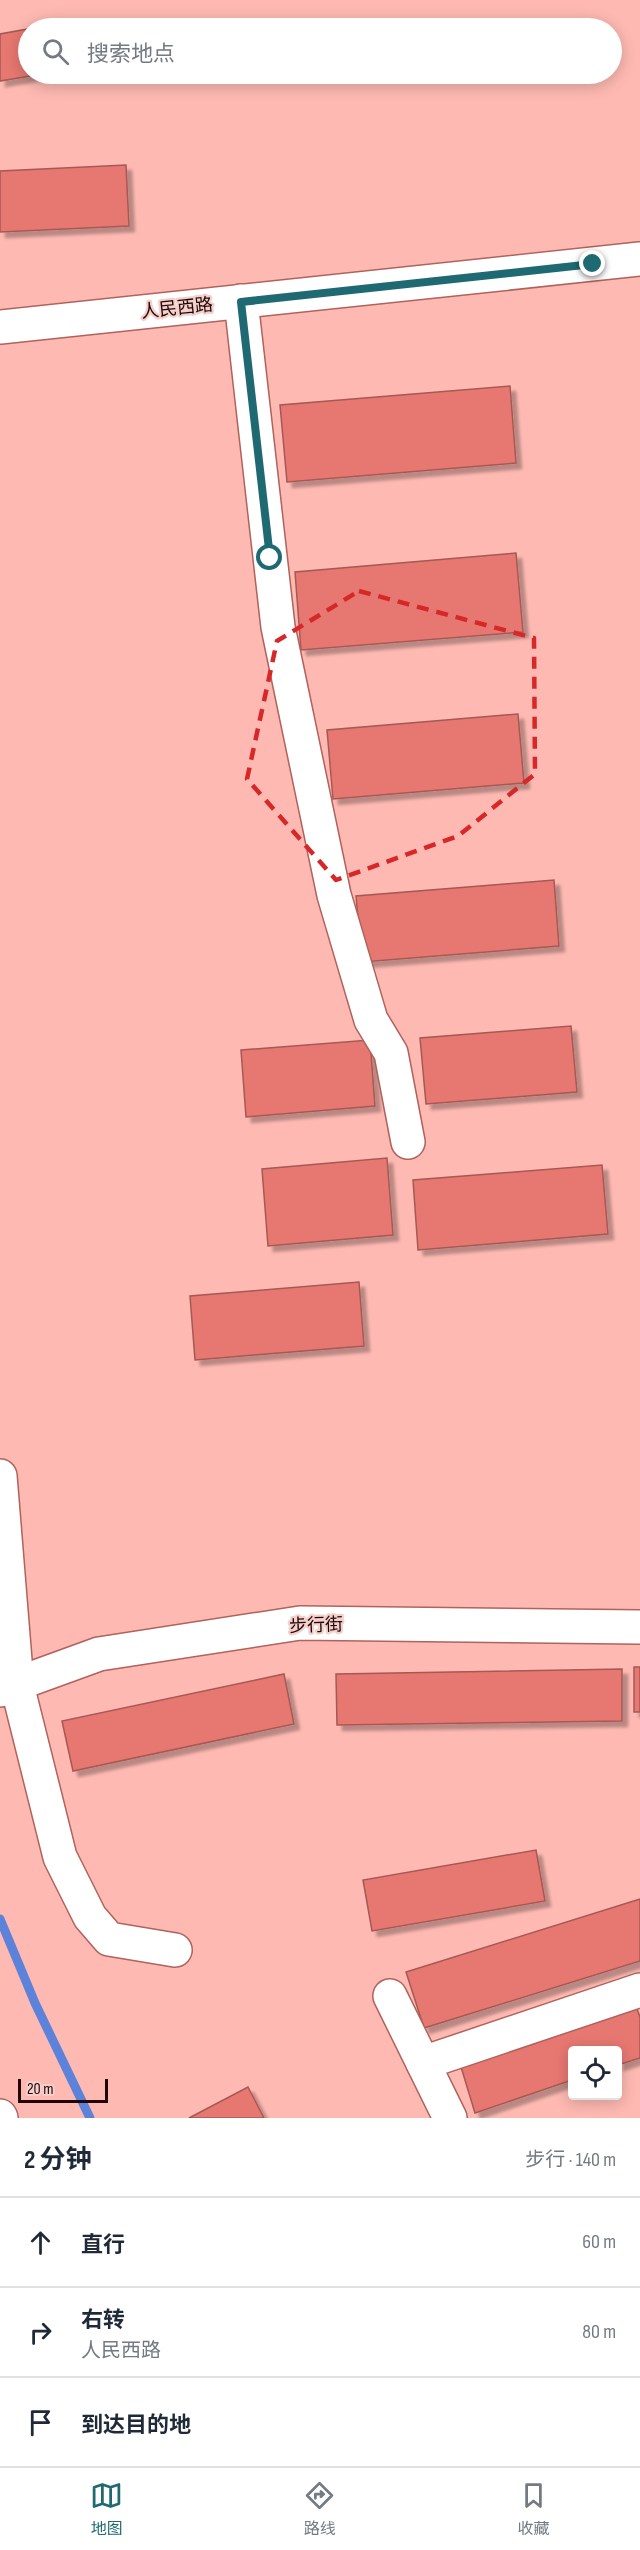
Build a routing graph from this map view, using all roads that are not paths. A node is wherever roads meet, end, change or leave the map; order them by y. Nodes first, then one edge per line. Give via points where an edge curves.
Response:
1 (640, 259) edge
2 (241, 302) junction
3 (0, 327) edge
4 (408, 1142) dead end
5 (0, 1476) edge
6 (640, 1627) edge
7 (9, 1688) edge
8 (175, 1950) dead end
9 (640, 1990) edge
10 (390, 1996) dead end
11 (423, 2063) junction
12 (450, 2118) edge

1 - 2 street, 人民西路
2 - 3 street, 人民西路
2 - 4 street via 278,627 334,895 371,1020 391,1053
5 - 7 street
6 - 7 street, 步行街 via 300,1623 99,1654
7 - 8 street via 60,1857 90,1917 109,1939
9 - 11 street
10 - 11 street
11 - 12 street

